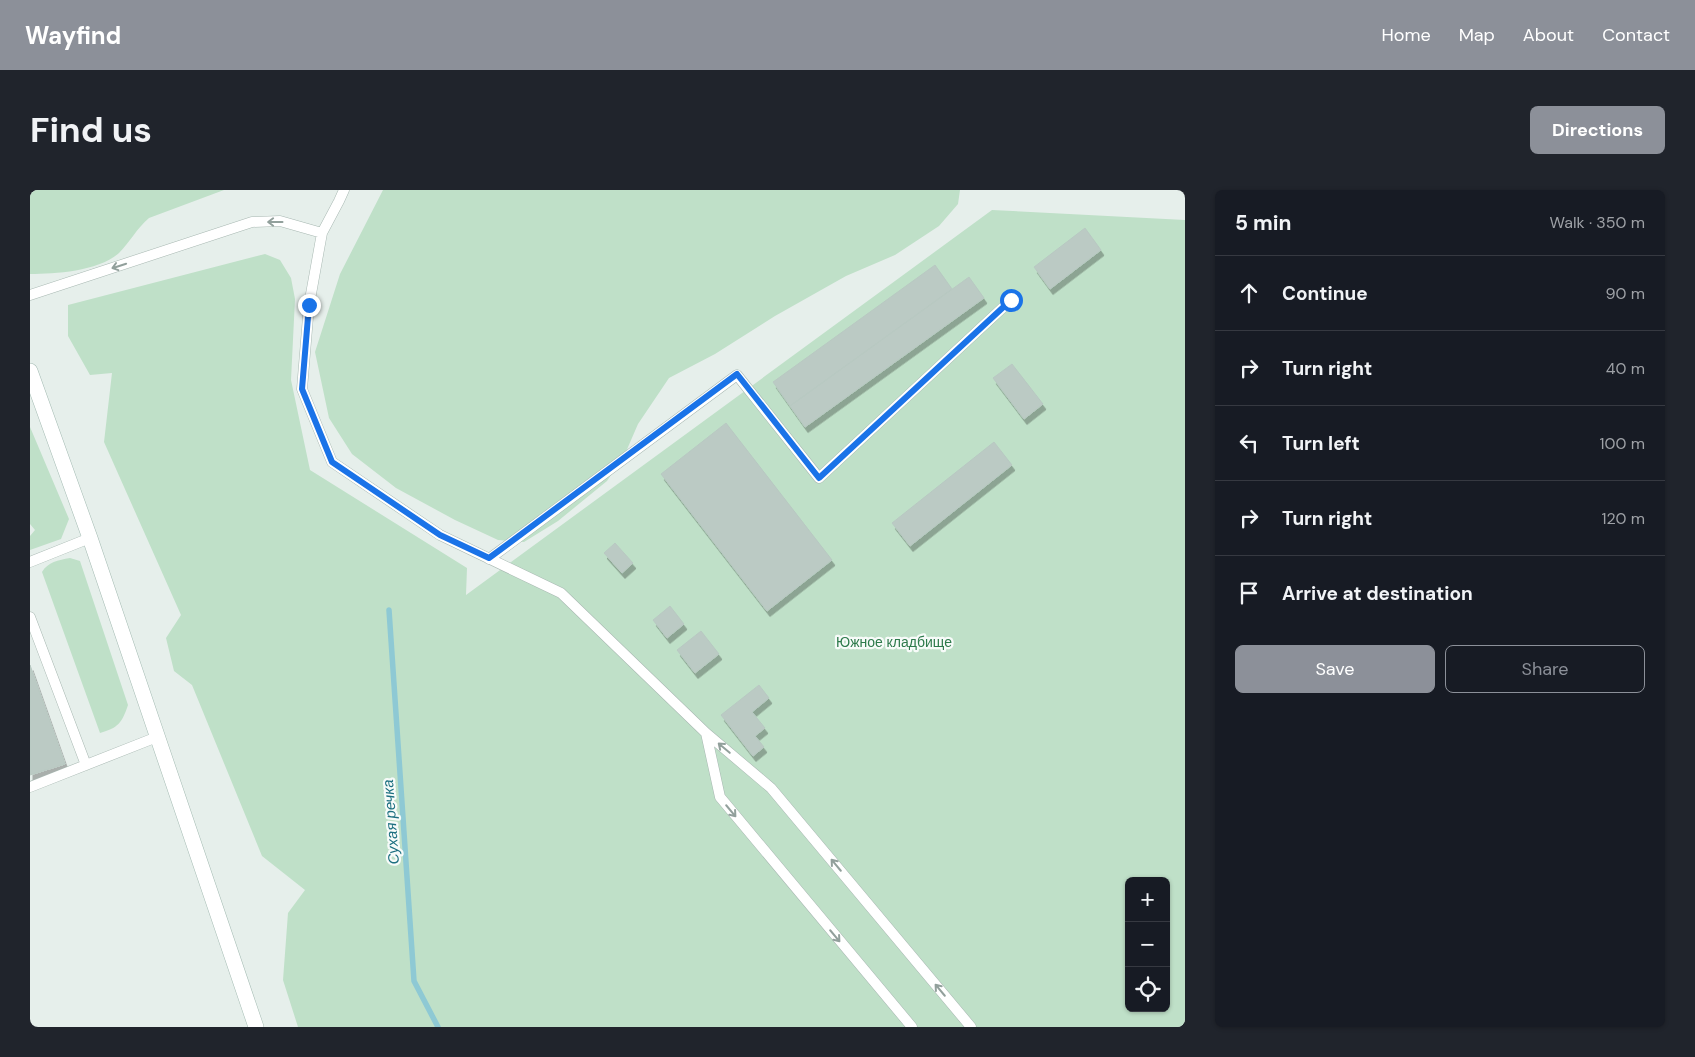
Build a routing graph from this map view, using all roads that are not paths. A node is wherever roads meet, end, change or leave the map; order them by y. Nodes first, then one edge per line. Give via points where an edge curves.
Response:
1 (344, 190) edge
2 (322, 233) junction
3 (30, 295) edge
4 (1011, 300) dead end
5 (30, 371) edge
6 (90, 538) junction
7 (489, 558) junction
8 (30, 562) edge
9 (30, 616) edge
10 (706, 733) junction
11 (158, 737) junction
12 (86, 765) junction
13 (30, 786) edge
14 (256, 1027) edge
15 (912, 1027) edge
16 (971, 1027) edge

1 - 2 lane
2 -> 3 lane via 280,221 252,222
2 - 7 lane via 309,305 302,389 332,462 440,535
4 - 7 lane via 819,478 737,374
5 - 6 main road
6 - 8 lane
6 - 11 main road
7 - 10 lane via 561,594
9 - 12 lane
10 -> 15 lane via 720,797
16 -> 10 lane via 771,788
11 - 12 lane
11 - 14 main road
12 - 13 lane

